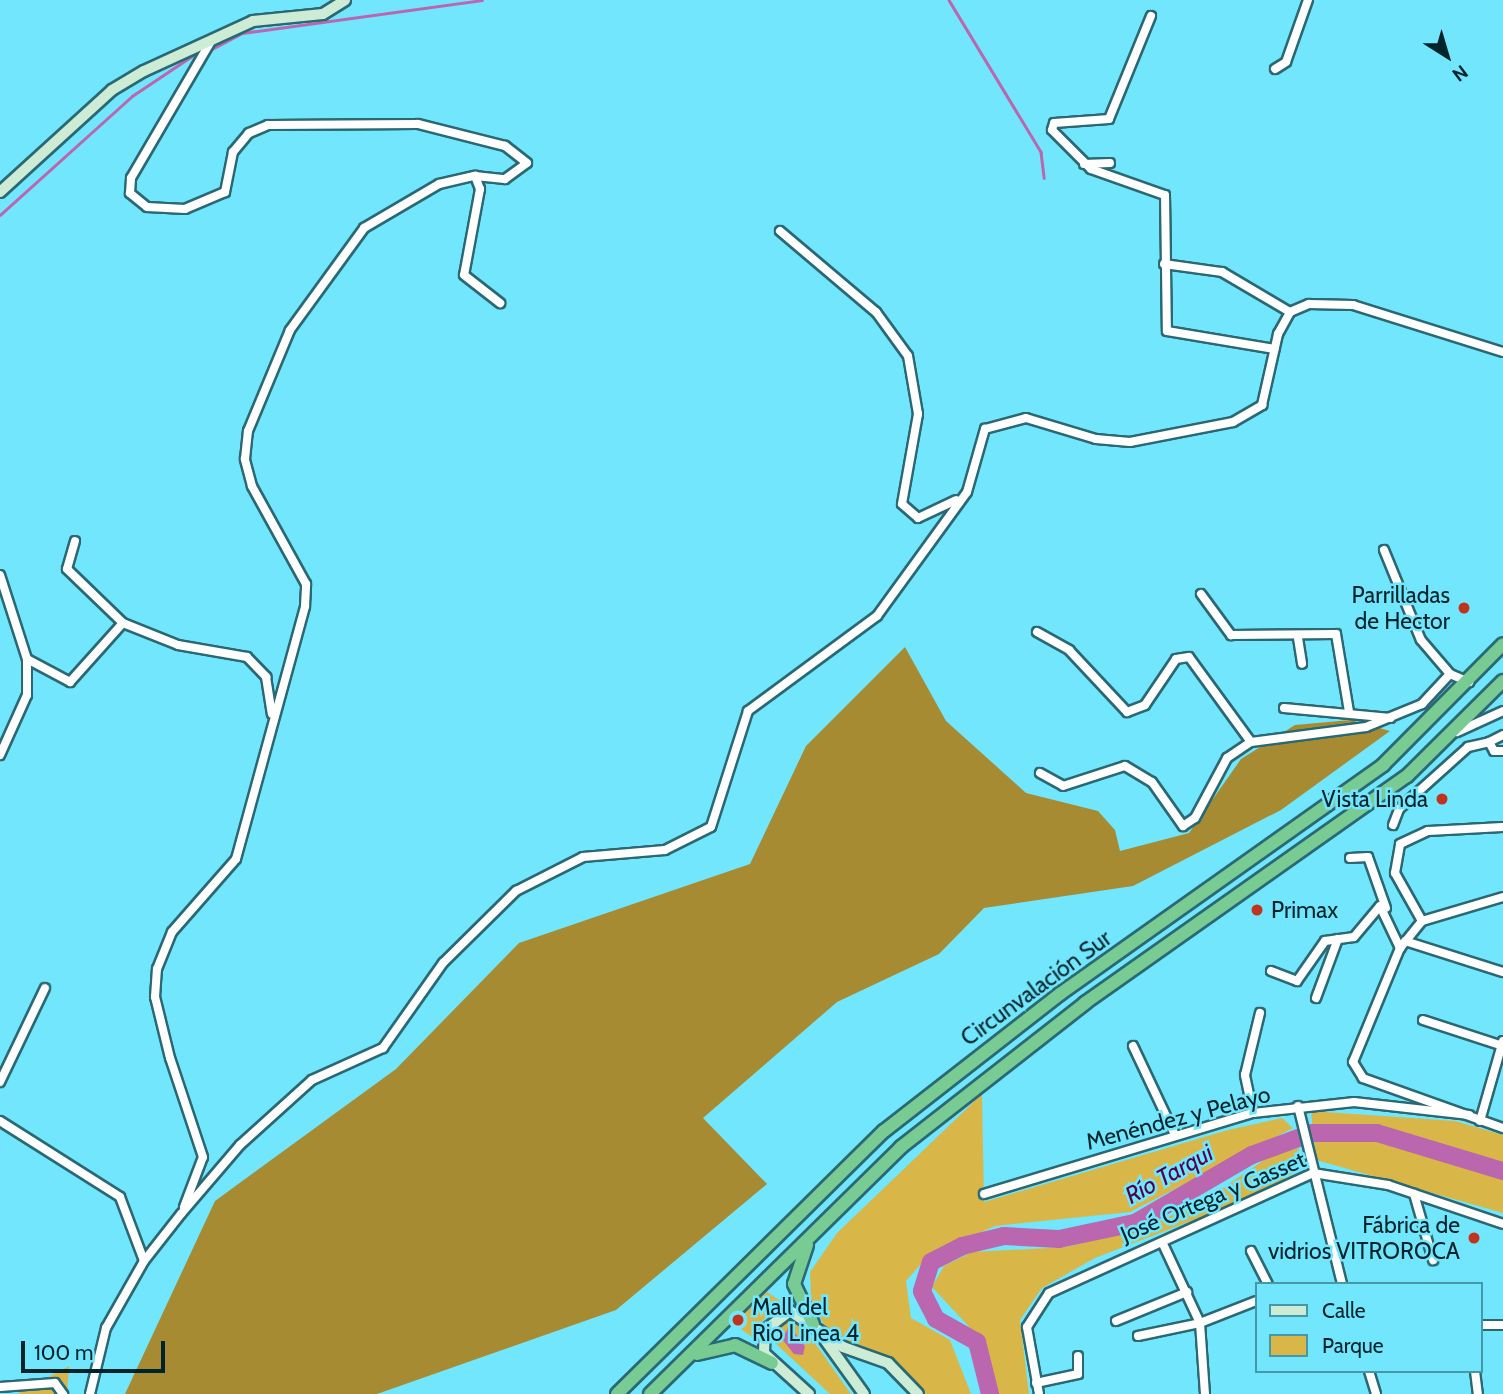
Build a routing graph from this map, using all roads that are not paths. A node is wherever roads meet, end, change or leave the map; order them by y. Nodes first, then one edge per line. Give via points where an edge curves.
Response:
1 (345, 0) edge
2 (1308, 0) edge
3 (1151, 16) dead end
4 (215, 36) junction
5 (1275, 69) dead end
6 (1110, 163) dead end
7 (1084, 164) junction
8 (475, 176) junction
9 (0, 192) edge
10 (780, 231) dead end
11 (1164, 264) junction
12 (500, 303) dead end
13 (1290, 312) junction
14 (1274, 349) junction
15 (1503, 352) edge
16 (959, 499) junction
17 (75, 541) dead end
18 (1384, 551) dead end
19 (0, 575) edge
20 (1201, 594) dead end
21 (123, 623) junction
22 (1037, 632) dead end
23 (1298, 638) junction
24 (1503, 644) edge
25 (27, 659) junction
26 (1302, 664) dead end
27 (1450, 674) junction
28 (1503, 681) edge
29 (1469, 682) junction
30 (1284, 708) dead end
31 (1503, 711) edge
32 (1349, 712) junction
33 (272, 717) junction
34 (1394, 718) junction
35 (1457, 732) junction
36 (1503, 735) edge
37 (1251, 741) junction
38 (1489, 743) junction
39 (1503, 751) edge
40 (0, 755) edge
41 (1040, 773) dead end
42 (1393, 825) dead end
43 (1503, 827) edge
44 (1350, 858) dead end
45 (1503, 897) edge
46 (1385, 908) junction
47 (1422, 921) junction
48 (1338, 939) junction
49 (1402, 945) junction
50 (1272, 971) dead end
51 (1503, 972) edge
52 (46, 988) dead end
53 (1316, 998) dead end
54 (1260, 1013) dead end
55 (1423, 1020) dead end
56 (1502, 1045) edge
57 (1133, 1046) dead end
58 (0, 1082) edge
59 (1299, 1110) junction
60 (1252, 1113) junction
61 (1469, 1115) junction
62 (0, 1121) edge
63 (1480, 1121) junction
64 (1503, 1128) edge
65 (1175, 1135) junction
66 (1313, 1173) junction
67 (984, 1194) dead end
68 (1414, 1194) junction
69 (831, 1213) junction
70 (181, 1214) junction
71 (1503, 1224) edge
72 (1163, 1244) junction
73 (1251, 1251) dead end
74 (144, 1261) junction
75 (1433, 1261) dead end
76 (1267, 1282) edge
77 (1341, 1282) edge
78 (1187, 1292) junction
79 (1254, 1302) edge
80 (1116, 1321) dead end
81 (1200, 1323) junction
82 (813, 1324) junction
83 (1482, 1325) edge
84 (1503, 1325) edge
85 (1138, 1336) dead end
86 (1078, 1356) dead end
87 (772, 1363) junction
88 (1369, 1373) edge
89 (1475, 1373) edge
90 (666, 1378) junction
91 (1036, 1382) junction
92 (0, 1387) edge
93 (62, 1394) edge
94 (90, 1394) edge
95 (617, 1394) edge
96 (650, 1394) edge
97 (809, 1394) edge
98 (864, 1394) edge
99 (918, 1394) edge
100 (1039, 1394) edge
101 (1205, 1394) edge
102 (1376, 1394) edge
103 (1478, 1394) edge

1 - 4 main road via 323,14 253,21
2 - 5 street via 1286,62
3 - 7 street via 1109,119 1052,125
4 - 8 street via 131,178 130,193 147,207 185,209 225,192 233,152 249,133 268,125 418,124 505,146 527,163 505,180
4 - 9 main road via 112,90
6 - 7 street
7 - 11 street via 1166,197
8 - 12 street via 479,198 464,275
8 - 33 street via 408,197 351,241 290,330 255,411 245,445 252,486 306,584 302,624
10 - 16 street via 876,312 908,356 918,414 902,504 918,518
11 - 13 street via 1222,272
11 - 14 street via 1167,331
13 - 14 street
13 - 15 street via 1327,302 1353,305
14 - 16 street via 1262,405 1218,427 1130,442 1096,439 1026,418 985,429 967,492
16 - 70 street via 877,616 748,711 711,827 665,850 583,857 516,891 443,963 383,1048 313,1080 240,1145
17 - 21 street via 67,569
18 - 27 street via 1421,640
19 - 25 street
20 - 23 street via 1231,635 1263,630
21 - 25 street via 70,682
21 - 33 street via 178,645 247,657 266,677
22 - 37 street via 1069,650 1127,712 1158,692 1176,659 1189,657
23 - 26 street
23 - 32 street via 1336,634
24 - 29 highway, Circunvalación Sur
25 - 40 street via 27,695
27 - 29 street
27 - 34 street via 1422,704
28 - 35 highway, Circunvalación Sur
29 - 95 highway, Circunvalación Sur via 1436,719 1342,796 1060,994 884,1131
30 - 32 street
31 - 35 street
32 - 34 street
33 - 70 street via 236,859 172,932 157,969 155,997 203,1157
34 - 37 street via 1315,738
35 - 69 highway, Circunvalación Sur via 1356,814 987,1077
36 - 38 street
37 - 41 street via 1227,758 1195,818 1183,826 1152,782 1125,766 1063,786
38 - 39 street via 1494,751
38 - 42 street via 1468,747 1399,809
43 - 47 street via 1428,831 1400,844 1395,873
44 - 46 street via 1368,857
45 - 47 street
46 - 48 street via 1380,906 1354,937
46 - 49 street
47 - 49 street
48 - 50 street via 1325,941 1297,981
48 - 53 street
49 - 51 street
49 - 61 street via 1357,1044 1355,1074
52 - 58 street
54 - 60 street via 1245,1075
55 - 56 street
56 - 63 street
57 - 65 street
59 - 60 street, Menéndez y Pelayo
59 - 61 street, Menéndez y Pelayo via 1354,1102
59 - 66 street
60 - 65 street, Menéndez y Pelayo
61 - 63 street
62 - 74 street via 120,1197
63 - 64 street
65 - 67 street, Menéndez y Pelayo
66 - 68 street, José Ortega y Gasset
66 - 72 street, José Ortega y Gasset
66 - 77 street
68 - 71 street, José Ortega y Gasset
68 - 75 street
69 - 82 highway via 796,1271 795,1296
69 - 90 highway, Circunvalación Sur
70 - 74 street
72 - 78 street
72 - 91 street, José Ortega y Gasset via 1117,1258 1037,1306 1027,1350
73 - 76 street
74 - 94 street via 106,1328
78 - 80 street
78 - 81 street
79 - 81 street
81 - 85 street
81 - 101 street
82 - 87 main road via 790,1311 772,1320 762,1340
82 - 98 main road
82 - 99 main road via 843,1347 900,1371
83 - 84 street
86 - 91 street via 1078,1374
87 - 90 highway via 735,1345 715,1346
87 - 97 main road
88 - 102 street
89 - 103 street
90 - 96 highway, Circunvalación Sur
91 - 100 street, José Ortega y Gasset
92 - 93 street via 55,1383

